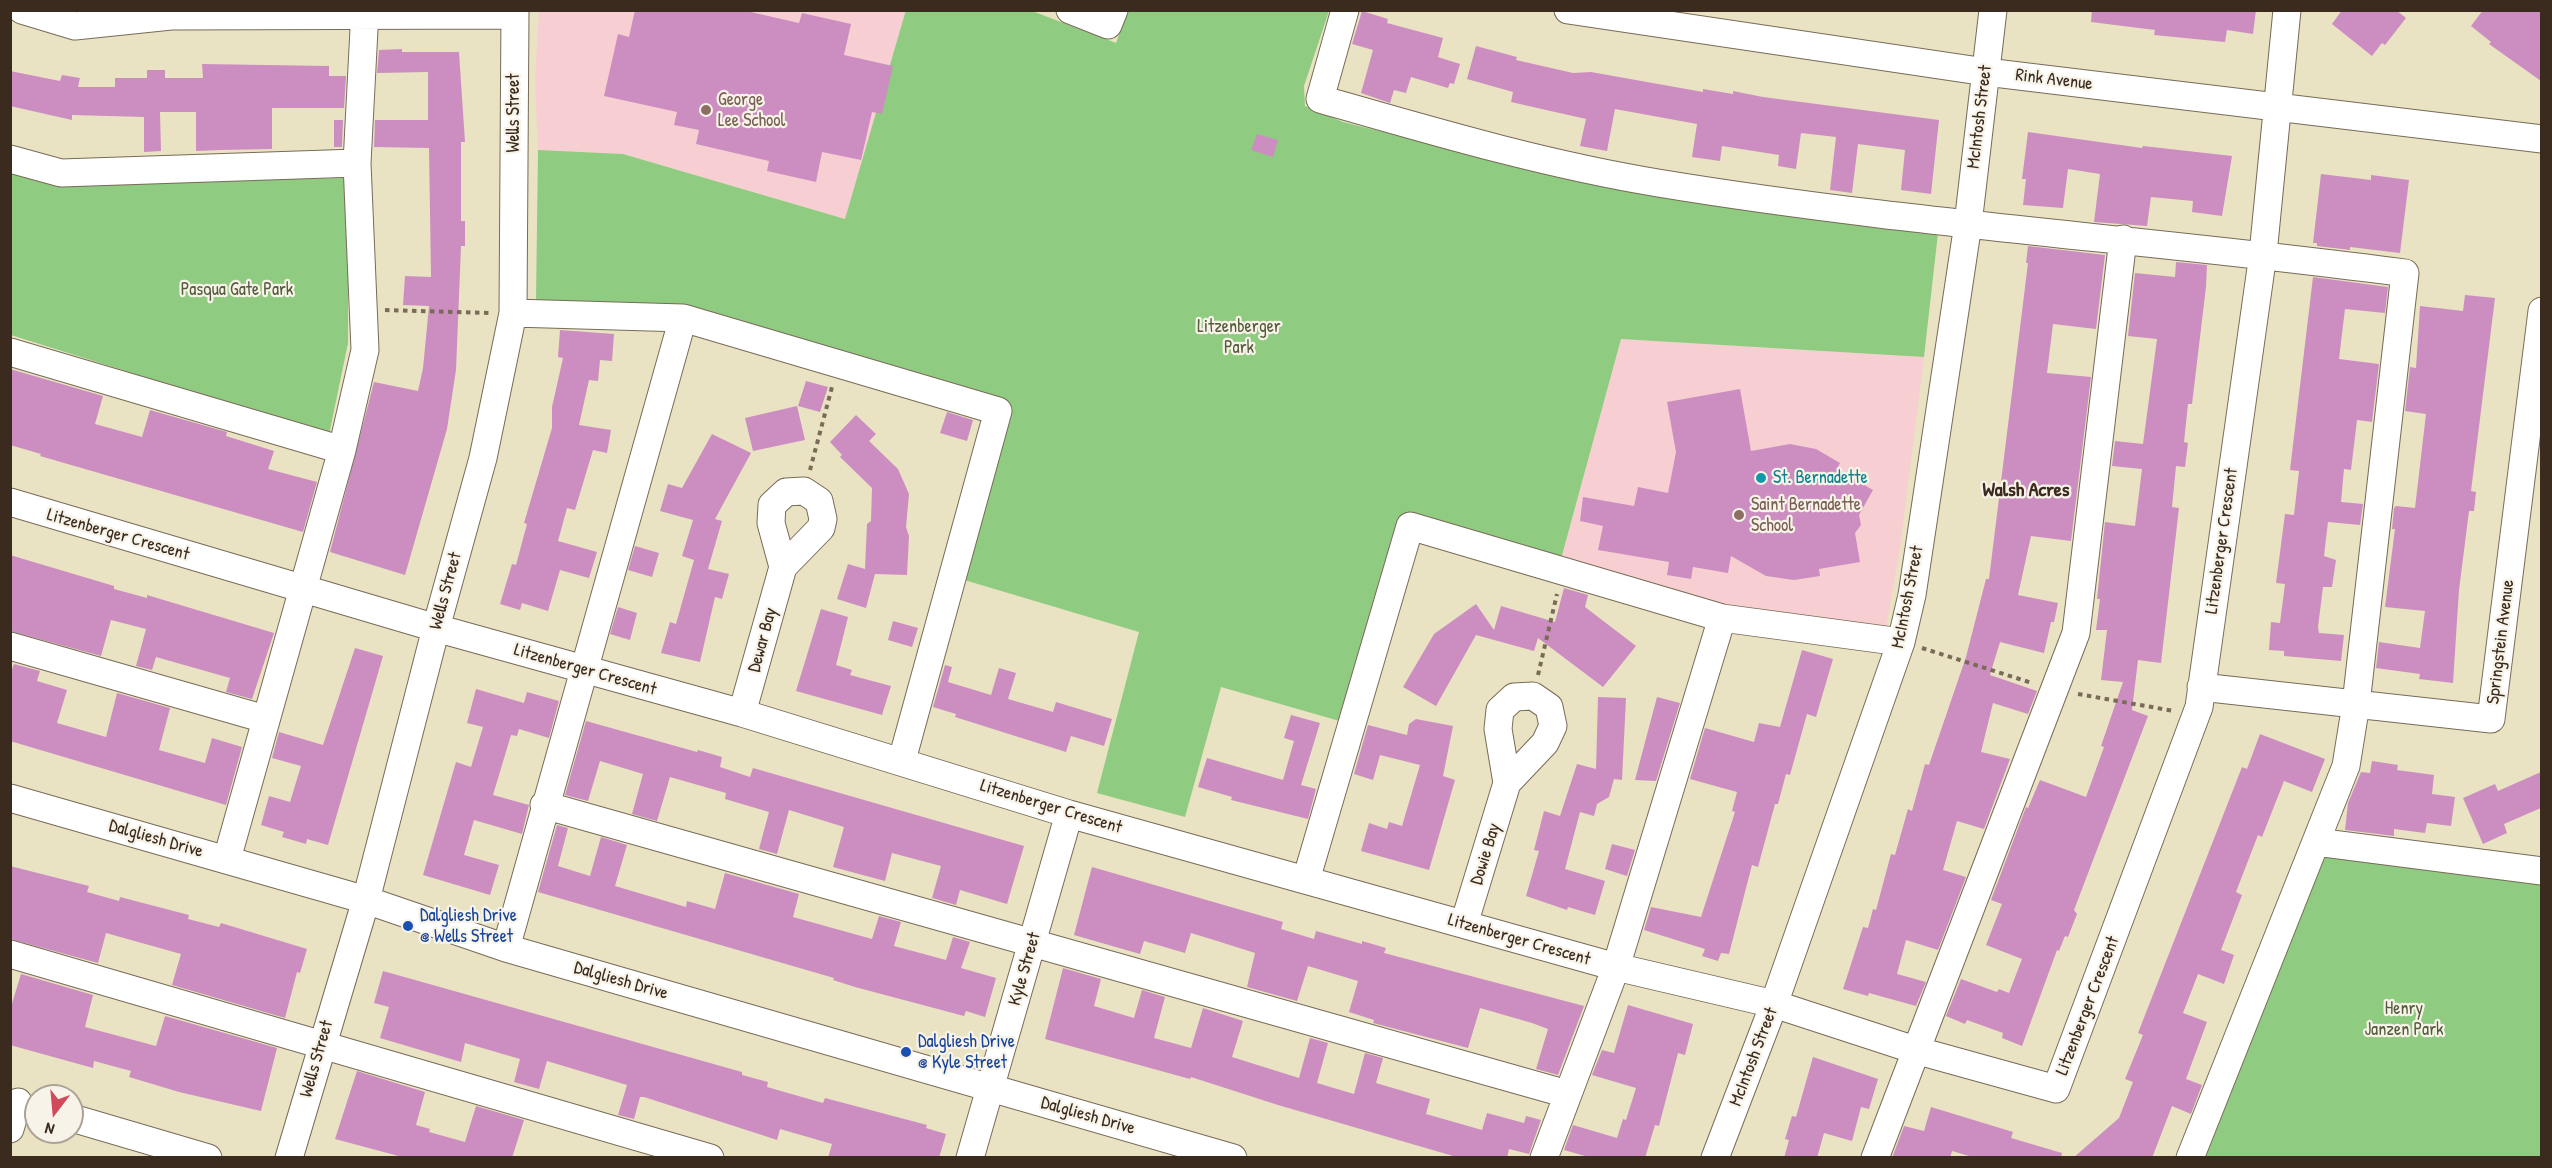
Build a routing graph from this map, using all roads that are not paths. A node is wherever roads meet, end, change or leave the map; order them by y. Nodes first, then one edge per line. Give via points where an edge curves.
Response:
1 (22, 10) edge
2 (1070, 10) edge
3 (1114, 10) edge
4 (1345, 10) edge
5 (1568, 10) edge
6 (1993, 10) edge
7 (2287, 10) edge
8 (172, 13) edge
9 (364, 13) edge
10 (515, 13) edge
11 (1986, 72) junction
12 (2276, 108) junction
13 (2541, 139) edge
14 (10, 159) edge
15 (357, 163) junction
16 (1968, 224) junction
17 (2123, 239) junction
18 (2263, 254) junction
19 (2541, 310) edge
20 (513, 313) junction
21 (683, 318) junction
22 (10, 352) edge
23 (342, 450) junction
24 (10, 502) edge
25 (783, 567) junction
26 (302, 588) junction
27 (1722, 618) junction
28 (436, 628) junction
29 (1901, 642) junction
30 (10, 646) edge
31 (583, 670) junction
32 (2201, 687) junction
33 (2356, 704) junction
34 (742, 713) junction
35 (265, 719) junction
36 (902, 760) junction
37 (1507, 783) junction
38 (10, 798) edge
39 (544, 805) junction
40 (1070, 814) junction
41 (2316, 842) junction
42 (227, 859) junction
43 (2541, 871) edge
44 (1306, 880) junction
45 (366, 900) junction
46 (1464, 924) junction
47 (1032, 943) junction
48 (506, 948) junction
49 (10, 954) edge
50 (1616, 967) junction
51 (1774, 1004) junction
52 (321, 1045) junction
53 (1915, 1050) junction
54 (990, 1088) junction
55 (1567, 1094) junction
56 (21, 1103) edge
57 (84, 1122) edge
58 (10, 1129) edge
59 (208, 1158) edge
60 (289, 1158) edge
61 (710, 1158) edge
62 (969, 1158) edge
63 (1233, 1158) edge
64 (1544, 1158) edge
65 (1715, 1158) edge
66 (1875, 1158) edge
67 (2190, 1158) edge

1 - 8 street via 75,26
2 - 3 street via 1108,25
4 - 16 street via 1320,99 1500,151 1657,183
5 - 11 street, Rink Avenue
6 - 11 street, McIntosh Street
7 - 12 street, Litzenberger Crescent
8 - 9 street
9 - 10 street
9 - 15 street
10 - 20 street, Wells Street
11 - 12 street, Rink Avenue
11 - 16 street, McIntosh Street
12 - 13 street, Rink Avenue
12 - 18 street, Litzenberger Crescent
14 - 15 street via 61,173
15 - 23 street via 365,350
16 - 17 street
16 - 29 street, McIntosh Street via 1912,595
17 - 18 street
17 - 53 street via 2076,633
18 - 32 street, Litzenberger Crescent
18 - 33 street via 2405,273
19 - 33 street, Springstein Avenue via 2491,719
20 - 21 street
20 - 28 street, Wells Street via 483,458
21 - 31 street
21 - 36 street via 998,411
22 - 23 street
23 - 26 street
24 - 26 street, Litzenberger Crescent
25 - 25 street via 815,536 823,519 819,501 804,491 786,492 772,505 771,523
25 - 34 street, Dewar Bay
26 - 28 street, Litzenberger Crescent
26 - 35 street
27 - 29 street
27 - 44 street via 1410,526
27 - 50 street
28 - 31 street, Litzenberger Crescent
28 - 45 street, Wells Street
29 - 51 street, McIntosh Street
30 - 35 street
31 - 34 street, Litzenberger Crescent
31 - 39 street
32 - 33 street, Springstein Avenue
32 - 53 street, Litzenberger Crescent via 2197,715 2056,1089
33 - 41 street via 2346,766
34 - 36 street, Litzenberger Crescent
35 - 42 street
36 - 40 street, Litzenberger Crescent
37 - 37 street, Dowie Bay via 1550,735 1553,726 1549,707 1533,696 1514,697 1500,710 1498,729
37 - 46 street, Dowie Bay
38 - 42 street, Dalgliesh Drive
39 - 47 street
39 - 48 street
40 - 44 street, Litzenberger Crescent
40 - 47 street, Kyle Street
41 - 43 street
41 - 67 street
42 - 45 street, Dalgliesh Drive
44 - 46 street, Litzenberger Crescent
45 - 48 street, Dalgliesh Drive
45 - 52 street, Wells Street
46 - 50 street, Litzenberger Crescent
47 - 54 street, Kyle Street
47 - 55 street
48 - 54 street, Dalgliesh Drive
49 - 52 street
50 - 51 street, Litzenberger Crescent
50 - 55 street
51 - 53 street, Litzenberger Crescent
51 - 65 street, McIntosh Street
52 - 60 street, Wells Street
52 - 61 street
53 - 66 street
54 - 62 street, Kyle Street
54 - 63 street, Dalgliesh Drive
55 - 64 street
56 - 58 street
57 - 59 street

